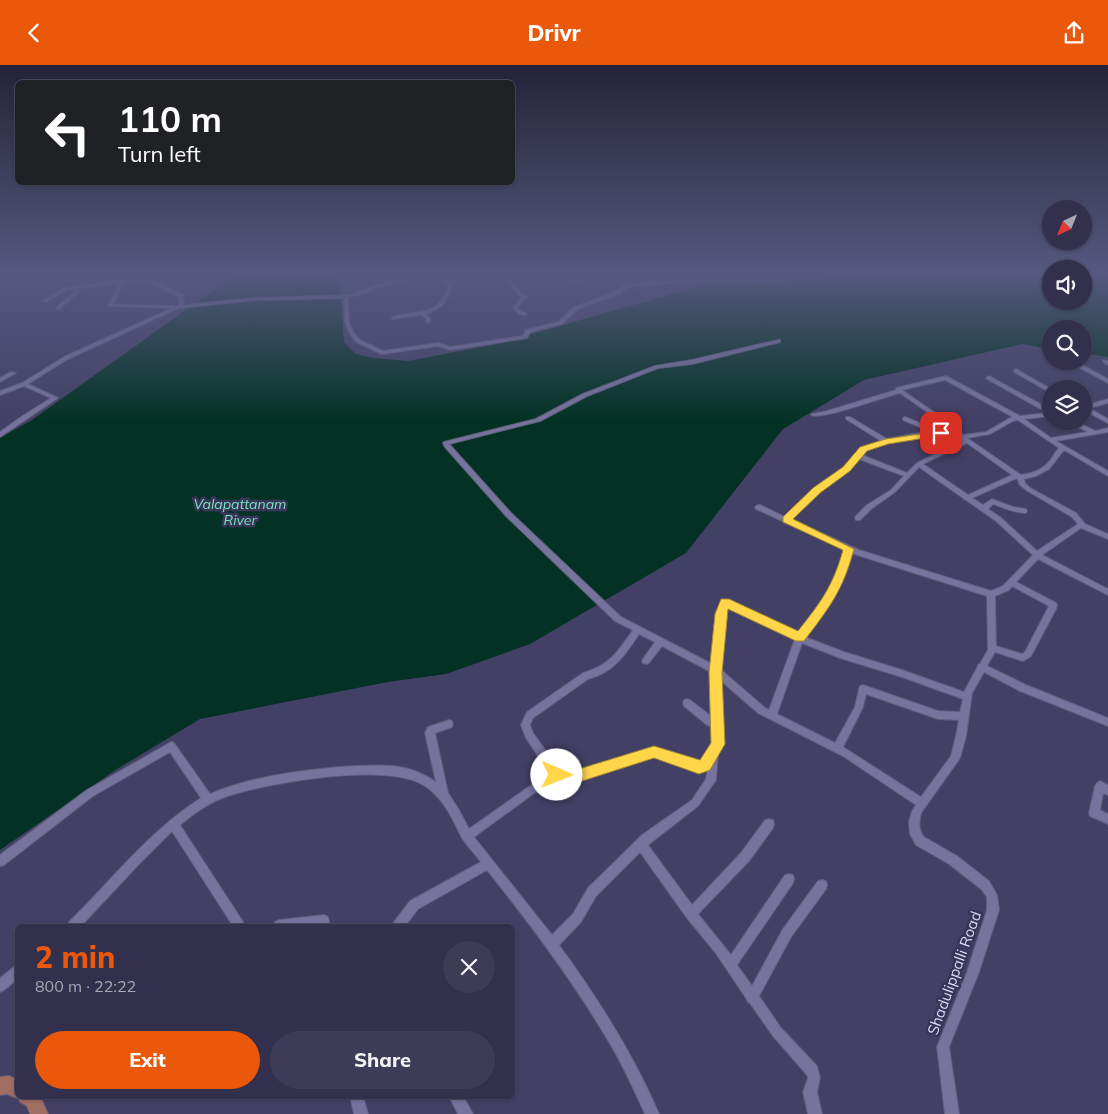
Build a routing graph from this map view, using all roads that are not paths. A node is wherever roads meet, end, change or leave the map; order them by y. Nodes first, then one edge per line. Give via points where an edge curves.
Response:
1 (145, 322) edge
2 (347, 322) edge
3 (561, 322) edge
4 (778, 341) dead end
5 (1088, 370) edge
6 (1016, 371) dead end
7 (13, 373) dead end
8 (989, 378) dead end
9 (0, 380) edge
10 (1108, 381) edge
11 (24, 384) junction
12 (1042, 386) edge
13 (900, 391) junction
14 (0, 393) edge
15 (1108, 401) edge
16 (1092, 406) edge
17 (1042, 408) edge
18 (1092, 412) edge
19 (1042, 414) edge
20 (814, 415) dead end
21 (848, 418) dead end
22 (1019, 418) junction
23 (906, 419) dead end
24 (1108, 421) edge
25 (1089, 430) edge
26 (1108, 430) edge
27 (1093, 432) junction
28 (941, 433) junction
29 (0, 435) edge
30 (965, 439) junction
31 (1050, 440) junction
32 (886, 441) junction
33 (1063, 448) junction
34 (858, 456) junction
35 (919, 464) junction
36 (1108, 473) edge
37 (908, 475) junction
38 (1019, 476) junction
39 (966, 498) junction
40 (758, 507) dead end
41 (983, 509) junction
42 (1024, 511) dead end
43 (858, 518) dead end
44 (786, 520) junction
45 (1081, 525) junction
46 (1108, 537) edge
47 (849, 549) junction
48 (1037, 555) junction
49 (1011, 582) junction
50 (1108, 592) edge
51 (991, 594) junction
52 (638, 629) junction
53 (800, 638) junction
54 (661, 641) junction
55 (992, 648) junction
56 (646, 661) dead end
57 (982, 667) junction
58 (715, 671) junction
59 (968, 696) junction
60 (687, 703) dead end
61 (772, 715) junction
62 (965, 716) junction
63 (717, 720) junction
64 (1108, 722) edge
65 (449, 724) dead end
66 (837, 749) junction
67 (714, 753) junction
68 (557, 775) junction
69 (1108, 790) edge
70 (443, 793) junction
71 (208, 799) junction
72 (922, 803) junction
73 (1108, 819) edge
74 (173, 824) junction
75 (769, 824) dead end
76 (467, 836) junction
77 (641, 844) junction
78 (0, 861) edge
79 (489, 863) junction
80 (789, 879) dead end
81 (822, 885) dead end
82 (691, 914) junction
83 (74, 924) edge
84 (238, 924) edge
85 (297, 924) edge
86 (325, 924) edge
87 (400, 924) edge
88 (551, 944) junction
89 (731, 964) junction
90 (15, 974) edge
91 (0, 986) edge
92 (752, 998) junction
93 (0, 1086) edge
94 (15, 1089) edge
95 (357, 1099) edge
96 (457, 1099) edge
97 (361, 1114) edge
98 (466, 1114) edge
99 (652, 1114) edge
100 (815, 1114) edge
101 (952, 1114) edge

1 - 11 street via 66,358
2 - 3 street via 358,341 382,353 438,344 450,349 525,337 528,331
4 - 52 street via 657,367 585,395 538,420 446,443 509,515 618,619
5 - 10 street
6 - 12 street
7 - 9 street
8 - 17 street
11 - 14 street
11 - 29 street via 55,398
13 - 20 street
13 - 22 street via 898,389 946,378
13 - 30 street
15 - 16 street
18 - 24 street
19 - 22 street
21 - 32 street
22 - 30 street via 988,433
22 - 31 street
23 - 28 street
25 - 27 street
26 - 27 street
27 - 31 street
28 - 30 street
28 - 32 street
30 - 35 street
30 - 38 street
31 - 33 street
32 - 34 street via 864,449
33 - 36 street
33 - 38 street via 1049,466 1029,476
34 - 37 street
34 - 44 street
35 - 37 street
35 - 39 street
37 - 43 street
38 - 39 street
38 - 45 street via 1024,486 1074,515
39 - 41 street
40 - 44 street
41 - 42 street via 992,501
41 - 48 street
44 - 47 street
45 - 46 street
45 - 48 street
47 - 51 street
47 - 53 street via 840,578 827,603
48 - 49 street
48 - 50 street
49 - 51 street
49 - 55 street via 1053,605 1052,609 1023,658
51 - 55 street, Shadulippalli Road
52 - 54 street
52 - 68 street via 617,659 530,715 525,725 529,735
53 - 58 street via 725,602
53 - 59 street via 843,657 874,664
53 - 61 street
54 - 56 street
54 - 58 street
55 - 57 street, Shadulippalli Road
57 - 59 street, Shadulippalli Road
57 - 64 street via 1023,688
58 - 61 street via 745,698
58 - 63 street
59 - 62 street, Shadulippalli Road
60 - 63 street via 706,720
61 - 66 street
62 - 66 street via 938,715 863,689 854,720
62 - 72 street, Shadulippalli Road via 955,758
63 - 67 street via 718,744
65 - 70 street via 430,733
66 - 72 street via 886,777
67 - 68 street via 699,768 654,752 579,776
67 - 77 street via 712,781 708,788 683,813
68 - 76 street
69 - 73 street via 1100,786 1094,813
70 - 71 street via 410,774 371,770 293,777 243,787
70 - 76 street
71 - 74 street
71 - 78 street via 171,747 90,793
72 - 101 street, Shadulippalli Road via 914,822 915,834 920,841 953,860 985,885 992,895 993,910 943,1047
74 - 83 street
74 - 84 street
75 - 82 street via 745,857
76 - 79 street
77 - 82 street
77 - 88 street via 592,892 577,918
79 - 87 street via 414,905
79 - 88 street
80 - 89 street
81 - 92 street via 787,933
82 - 89 street
85 - 86 street via 324,921
88 - 99 street via 590,997
89 - 92 street
90 - 91 street
92 - 100 street via 812,1071 814,1078 810,1091
93 - 94 main road via 8,1085
95 - 97 street
96 - 98 street

